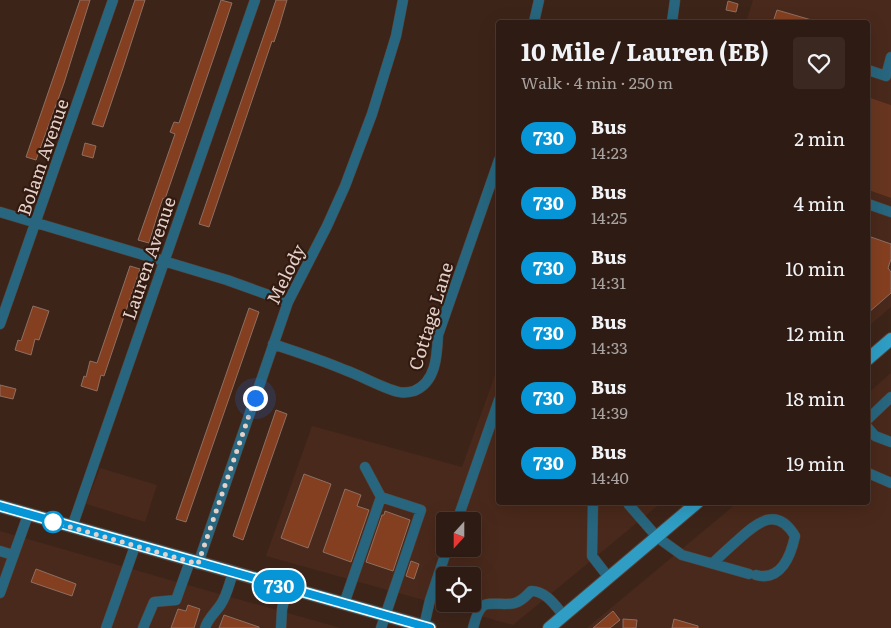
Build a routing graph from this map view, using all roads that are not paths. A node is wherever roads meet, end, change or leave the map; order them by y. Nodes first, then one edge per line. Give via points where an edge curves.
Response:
1 (113, 0) edge
2 (255, 0) edge
3 (403, 0) edge
4 (539, 0) edge
5 (675, 0) edge
6 (534, 20) edge
7 (672, 20) edge
8 (891, 57) edge
9 (870, 71) edge
10 (888, 77) edge
11 (496, 169) edge
12 (870, 205) edge
13 (0, 212) edge
14 (891, 212) edge
15 (36, 223) junction
16 (164, 262) junction
17 (288, 302) junction
18 (0, 324) edge
19 (891, 340) edge
20 (273, 344) junction
21 (870, 357) edge
22 (891, 397) edge
23 (496, 409) edge
24 (870, 417) edge
25 (870, 431) edge
26 (891, 442) edge
27 (365, 467) dead end
28 (870, 474) edge
29 (891, 483) edge
30 (381, 497) junction
31 (593, 505) edge
32 (630, 505) edge
33 (694, 505) edge
34 (0, 506) edge
35 (460, 512) edge
36 (28, 515) junction
37 (72, 527) junction
38 (657, 537) junction
39 (135, 546) junction
40 (0, 551) edge
41 (13, 556) junction
42 (444, 558) edge
43 (194, 562) junction
44 (713, 563) junction
45 (232, 573) junction
46 (609, 578) junction
47 (287, 588) junction
48 (0, 593) edge
49 (344, 604) junction
50 (564, 616) junction
51 (383, 622) edge
52 (427, 627) edge
53 (106, 628) edge
54 (143, 628) edge
55 (205, 628) edge
56 (281, 628) edge
57 (473, 628) edge
58 (549, 628) edge

1 - 15 street, Bolam Avenue
2 - 16 street, Lauren Avenue
3 - 17 street, Melody via 383,83 356,159 327,226
4 - 6 street
5 - 7 street
8 - 10 street
9 - 10 street
11 - 20 street, Cottage Lane via 438,335 434,370 421,387 412,392 399,392
12 - 14 street
13 - 15 street
15 - 16 street
15 - 18 street, Bolam Avenue
16 - 17 street
16 - 37 street, Lauren Avenue
17 - 20 street, Melody
19 - 21 main road
20 - 43 street, Melody
22 - 24 street
23 - 35 street
25 - 26 street via 874,436
27 - 30 street
28 - 29 street
30 - 49 street
30 - 51 street via 421,510
31 - 46 street via 592,556
32 - 38 street
33 - 38 main road
34 - 36 main road
36 - 37 main road
36 - 41 street
37 - 39 main road
38 - 44 street via 682,555
38 - 46 main road
39 - 43 main road
39 - 53 street
40 - 41 street
41 - 48 street
42 - 52 street via 430,600
43 - 45 main road
43 - 54 street, Melody via 176,600 154,602
44 - 44 street via 756,524 769,518 790,527 795,536 784,566 772,574 762,577
45 - 47 main road
45 - 55 street via 222,604
46 - 50 main road
47 - 49 main road
47 - 56 street
49 - 51 main road
50 - 57 street via 545,594 531,591 516,603 486,604 477,614
50 - 58 main road
51 - 52 main road

